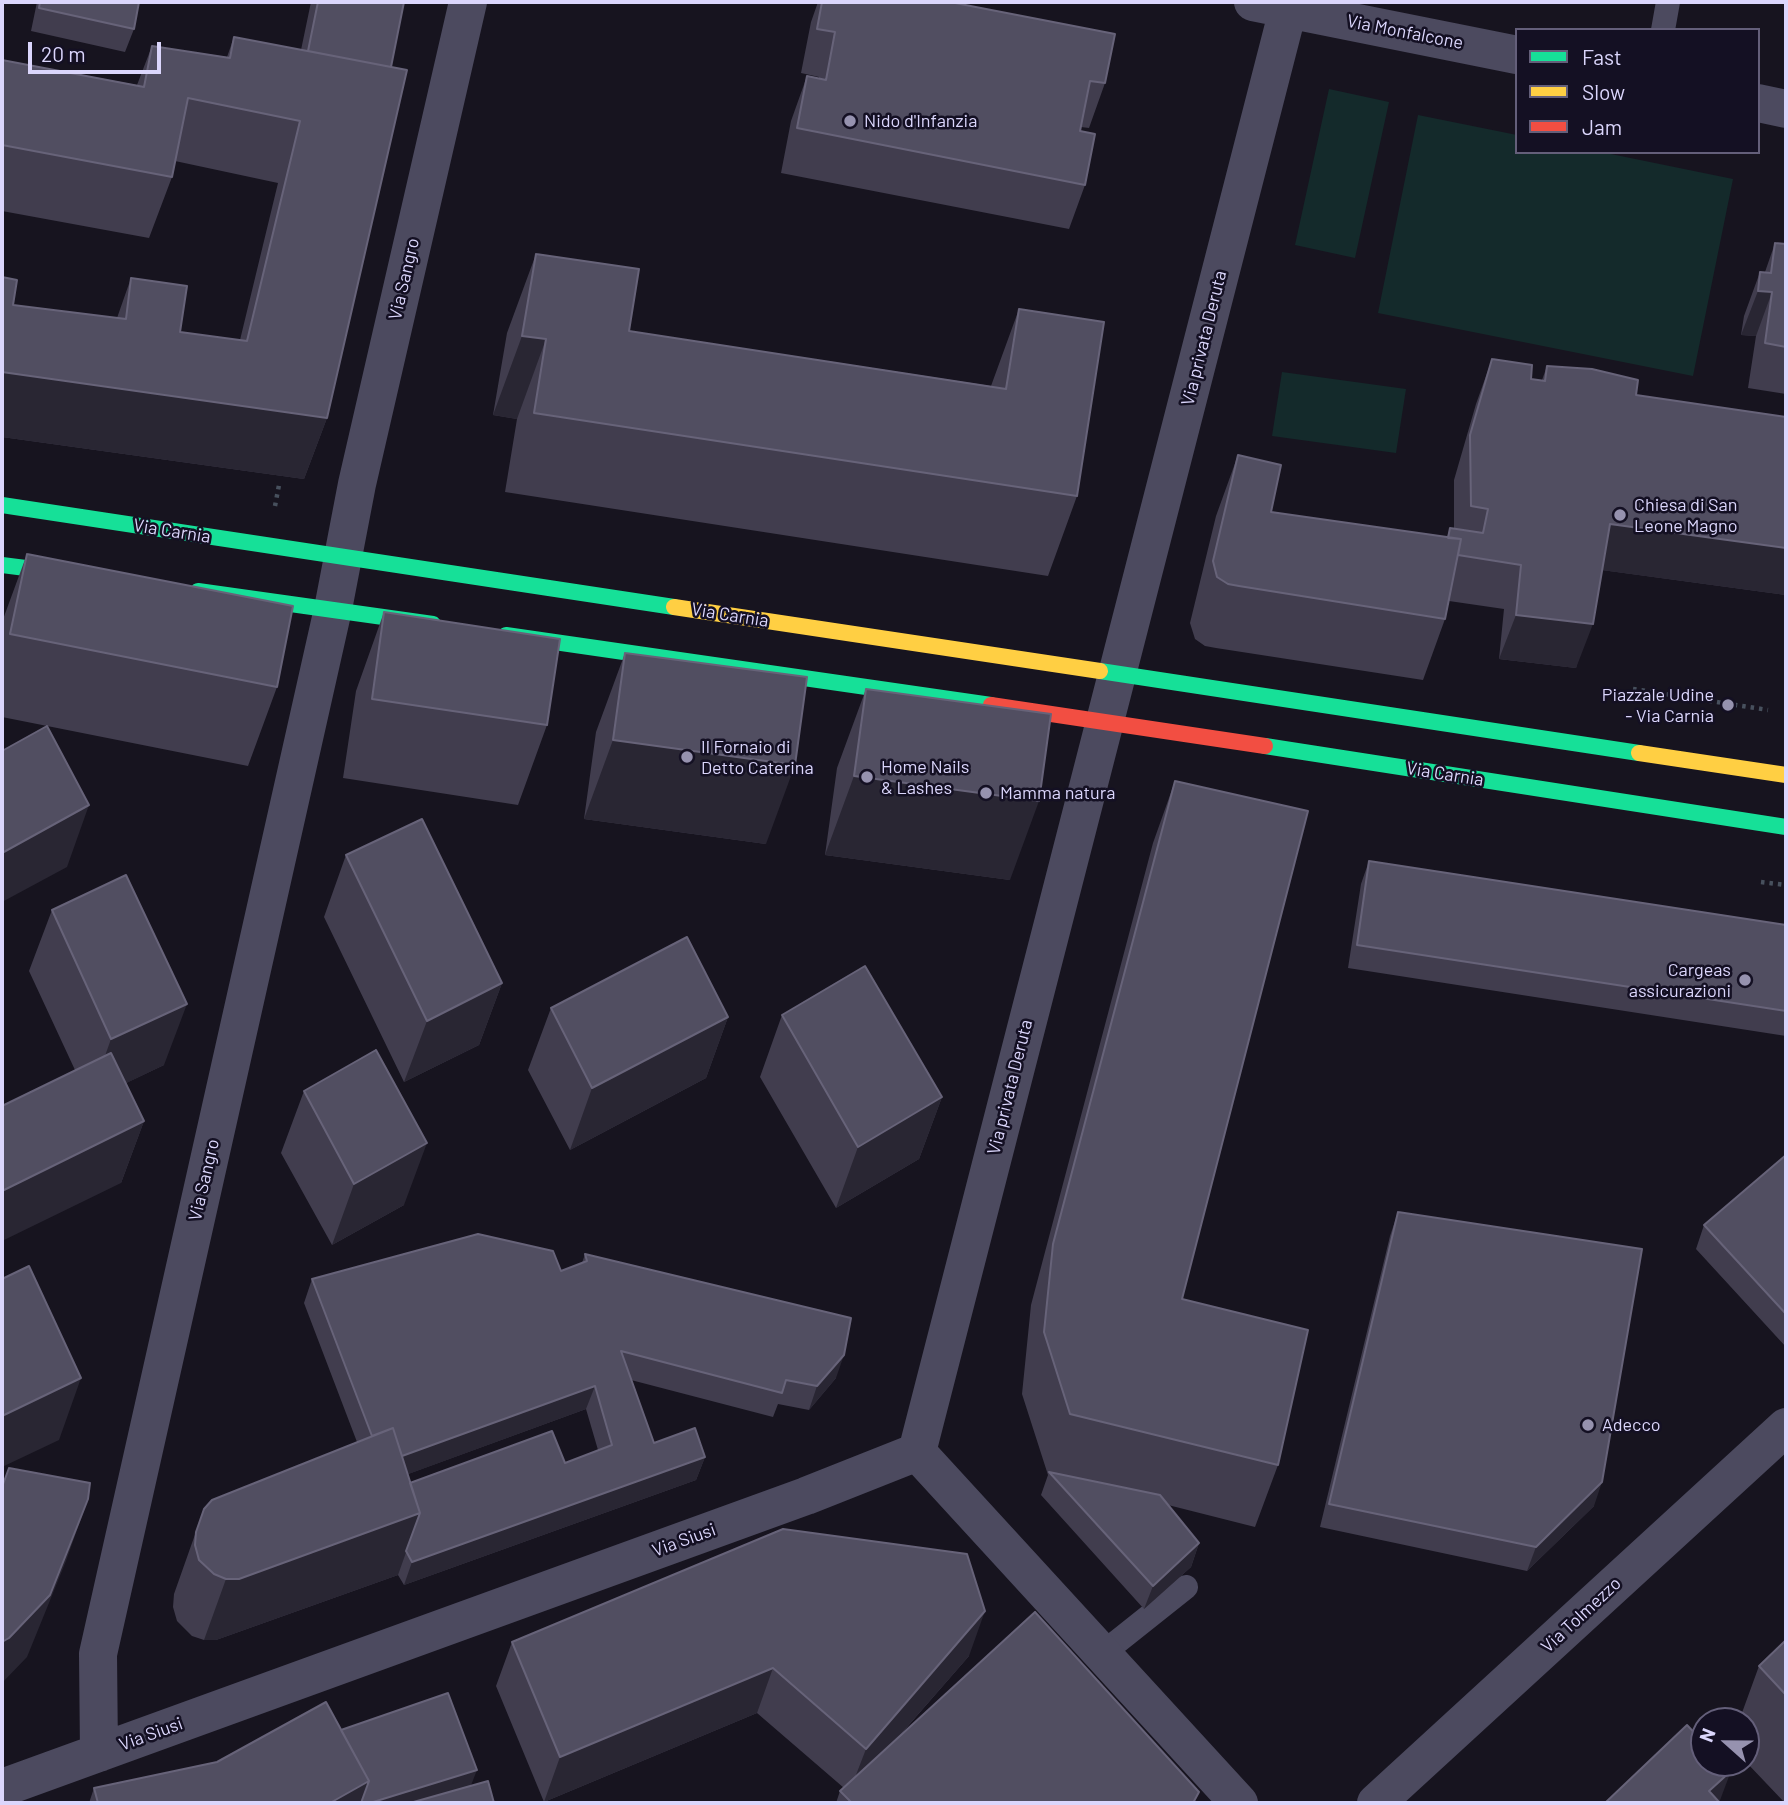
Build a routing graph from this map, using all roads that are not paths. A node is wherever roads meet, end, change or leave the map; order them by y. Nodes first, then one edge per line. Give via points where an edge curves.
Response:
1 (468, 2) edge
2 (1668, 2) edge
3 (1277, 4) edge
4 (1663, 28) edge
5 (1515, 55) edge
6 (1760, 103) edge
7 (1786, 109) edge
8 (2, 505) edge
9 (343, 557) junction
10 (2, 565) edge
11 (83, 575) edge
12 (177, 588) edge
13 (333, 610) junction
14 (449, 626) edge
15 (490, 632) edge
16 (1117, 674) junction
17 (1104, 721) junction
18 (1786, 775) edge
19 (1786, 827) edge
20 (1786, 1427) edge
21 (917, 1452) junction
22 (1186, 1587) dead end
23 (1103, 1653) junction
24 (99, 1753) junction
25 (2, 1788) edge
26 (1239, 1803) edge
27 (1376, 1803) edge

1 - 9 street, Via Sangro
2 - 4 lane
3 - 5 street, Via Monfalcone
3 - 16 street, Via privata Deruta
6 - 7 street
8 - 9 street, Via Carnia
9 - 13 street
9 - 16 street, Via Carnia
10 - 11 street
12 - 13 street
13 - 14 street
13 - 24 street, Via Sangro via 98,1654
15 - 17 street, Via Carnia
16 - 17 street
16 - 18 street, Via Carnia
17 - 19 street, Via Carnia
17 - 21 street, Via privata Deruta
20 - 27 street, Via Tolmezzo
21 - 23 street
21 - 24 street, Via Siusi
22 - 23 lane
23 - 26 street
24 - 25 street, Via Siusi

